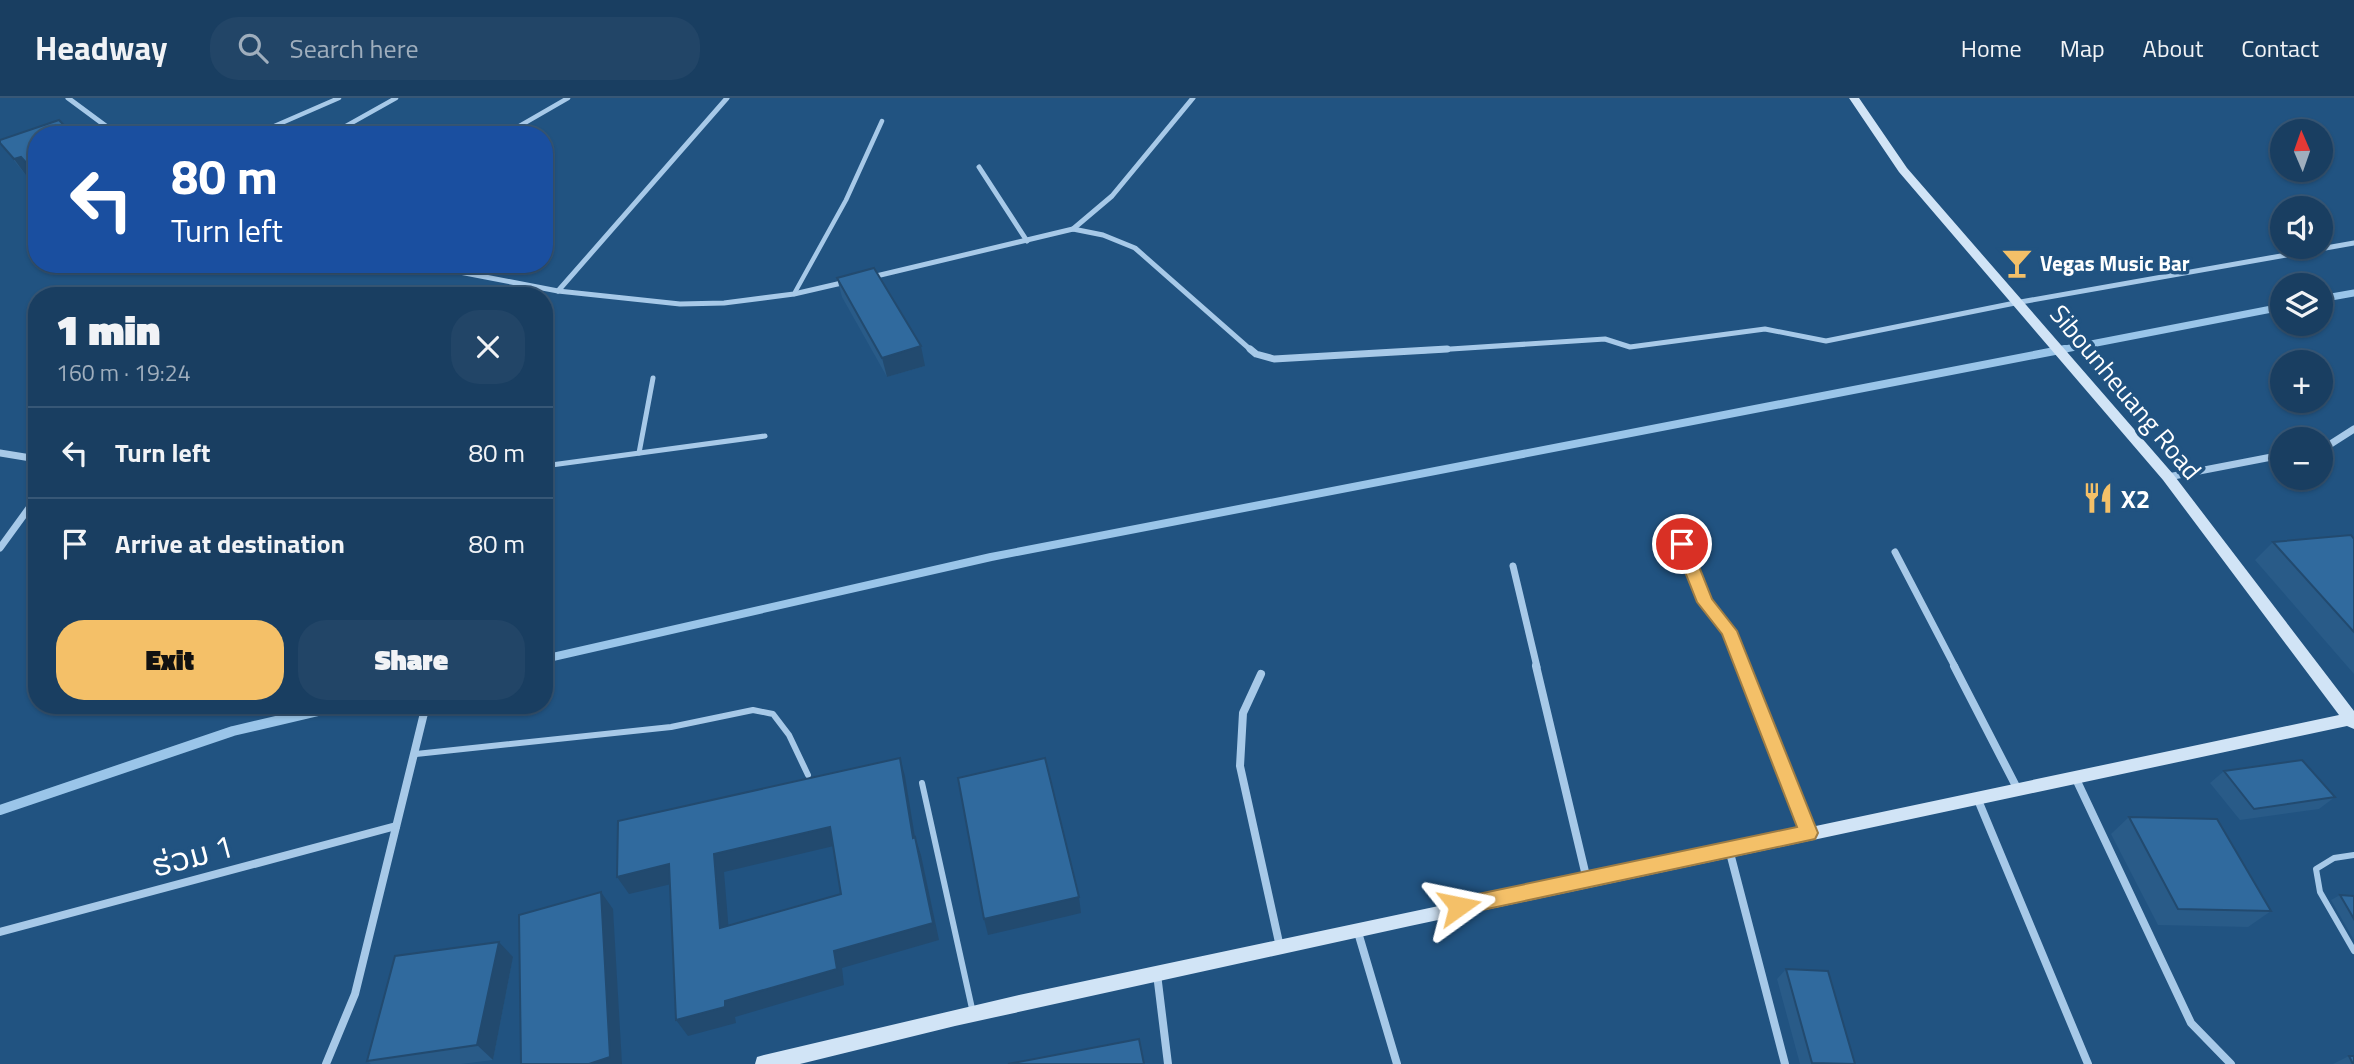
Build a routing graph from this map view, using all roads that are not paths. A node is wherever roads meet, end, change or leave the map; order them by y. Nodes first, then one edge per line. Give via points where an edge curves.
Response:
1 (68, 98) edge
2 (339, 98) edge
3 (396, 98) edge
4 (568, 98) edge
5 (727, 98) edge
6 (1193, 98) edge
7 (1854, 98) edge
8 (882, 121) dead end
9 (106, 126) edge
10 (275, 126) edge
11 (346, 126) edge
12 (520, 126) edge
13 (979, 167) dead end
14 (1073, 229) junction
15 (1027, 241) junction
16 (2354, 243) edge
17 (463, 273) edge
18 (527, 286) joint
19 (533, 287) edge
20 (553, 290) edge
21 (558, 291) junction
22 (794, 295) junction
23 (2015, 303) junction
24 (653, 378) dead end
25 (2354, 429) edge
26 (765, 436) dead end
27 (2333, 442) edge
28 (0, 453) edge
29 (639, 453) junction
30 (2270, 457) edge
31 (28, 458) edge
32 (553, 465) edge
33 (2168, 477) junction
34 (28, 509) edge
35 (1682, 544) dead end
36 (0, 548) edge
37 (1895, 552) dead end
38 (1513, 566) dead end
39 (1261, 674) dead end
40 (424, 714) edge
41 (2353, 720) edge
42 (416, 754) junction
43 (808, 775) edge
44 (2076, 779) junction
45 (922, 783) dead end
46 (2018, 791) junction
47 (1978, 800) junction
48 (396, 826) junction
49 (1809, 833) junction
50 (1728, 849) junction
51 (2354, 855) edge
52 (1587, 880) junction
53 (1357, 928) junction
54 (0, 932) edge
55 (1280, 947) junction
56 (2354, 951) edge
57 (1157, 974) junction
58 (974, 1014) junction
59 (326, 1064) edge
60 (764, 1064) edge
61 (1168, 1064) edge
62 (1397, 1064) edge
63 (1785, 1064) edge
64 (2088, 1064) edge
65 (2231, 1064) edge

1 - 9 street
2 - 10 lane
3 - 11 lane
4 - 12 lane
5 - 21 street
6 - 14 street via 1112,196
7 - 23 street, Sibounheuang Road via 1903,170
8 - 22 lane via 846,200
13 - 15 street
14 - 15 street
14 - 23 street via 1135,248 1256,354 1275,359 1605,339 1645,346 1765,329 1826,341
15 - 22 street
16 - 23 street
17 - 18 street
18 - 19 street
20 - 21 street
21 - 22 street via 680,304
23 - 33 street, Sibounheuang Road
24 - 29 lane
25 - 27 street
26 - 29 lane
28 - 31 street
29 - 32 lane
30 - 33 street
33 - 41 street, Sibounheuang Road
34 - 36 street
35 - 49 street via 1705,602 1729,631
37 - 46 street
38 - 52 street
39 - 55 street via 1243,713 1240,765
40 - 42 street
41 - 44 street
42 - 43 lane via 671,727 753,710 773,714
42 - 48 street
44 - 46 street
44 - 65 street via 2191,1023
45 - 58 lane
46 - 47 street
47 - 49 street
47 - 64 street
48 - 54 street, ຮ່ວມ 1
48 - 59 street via 355,993
49 - 50 street
50 - 52 street
50 - 63 street
51 - 56 lane via 2334,858 2316,869 2320,892
52 - 53 street
53 - 55 street
53 - 62 street
55 - 57 street
57 - 58 street
57 - 61 street
58 - 60 street

